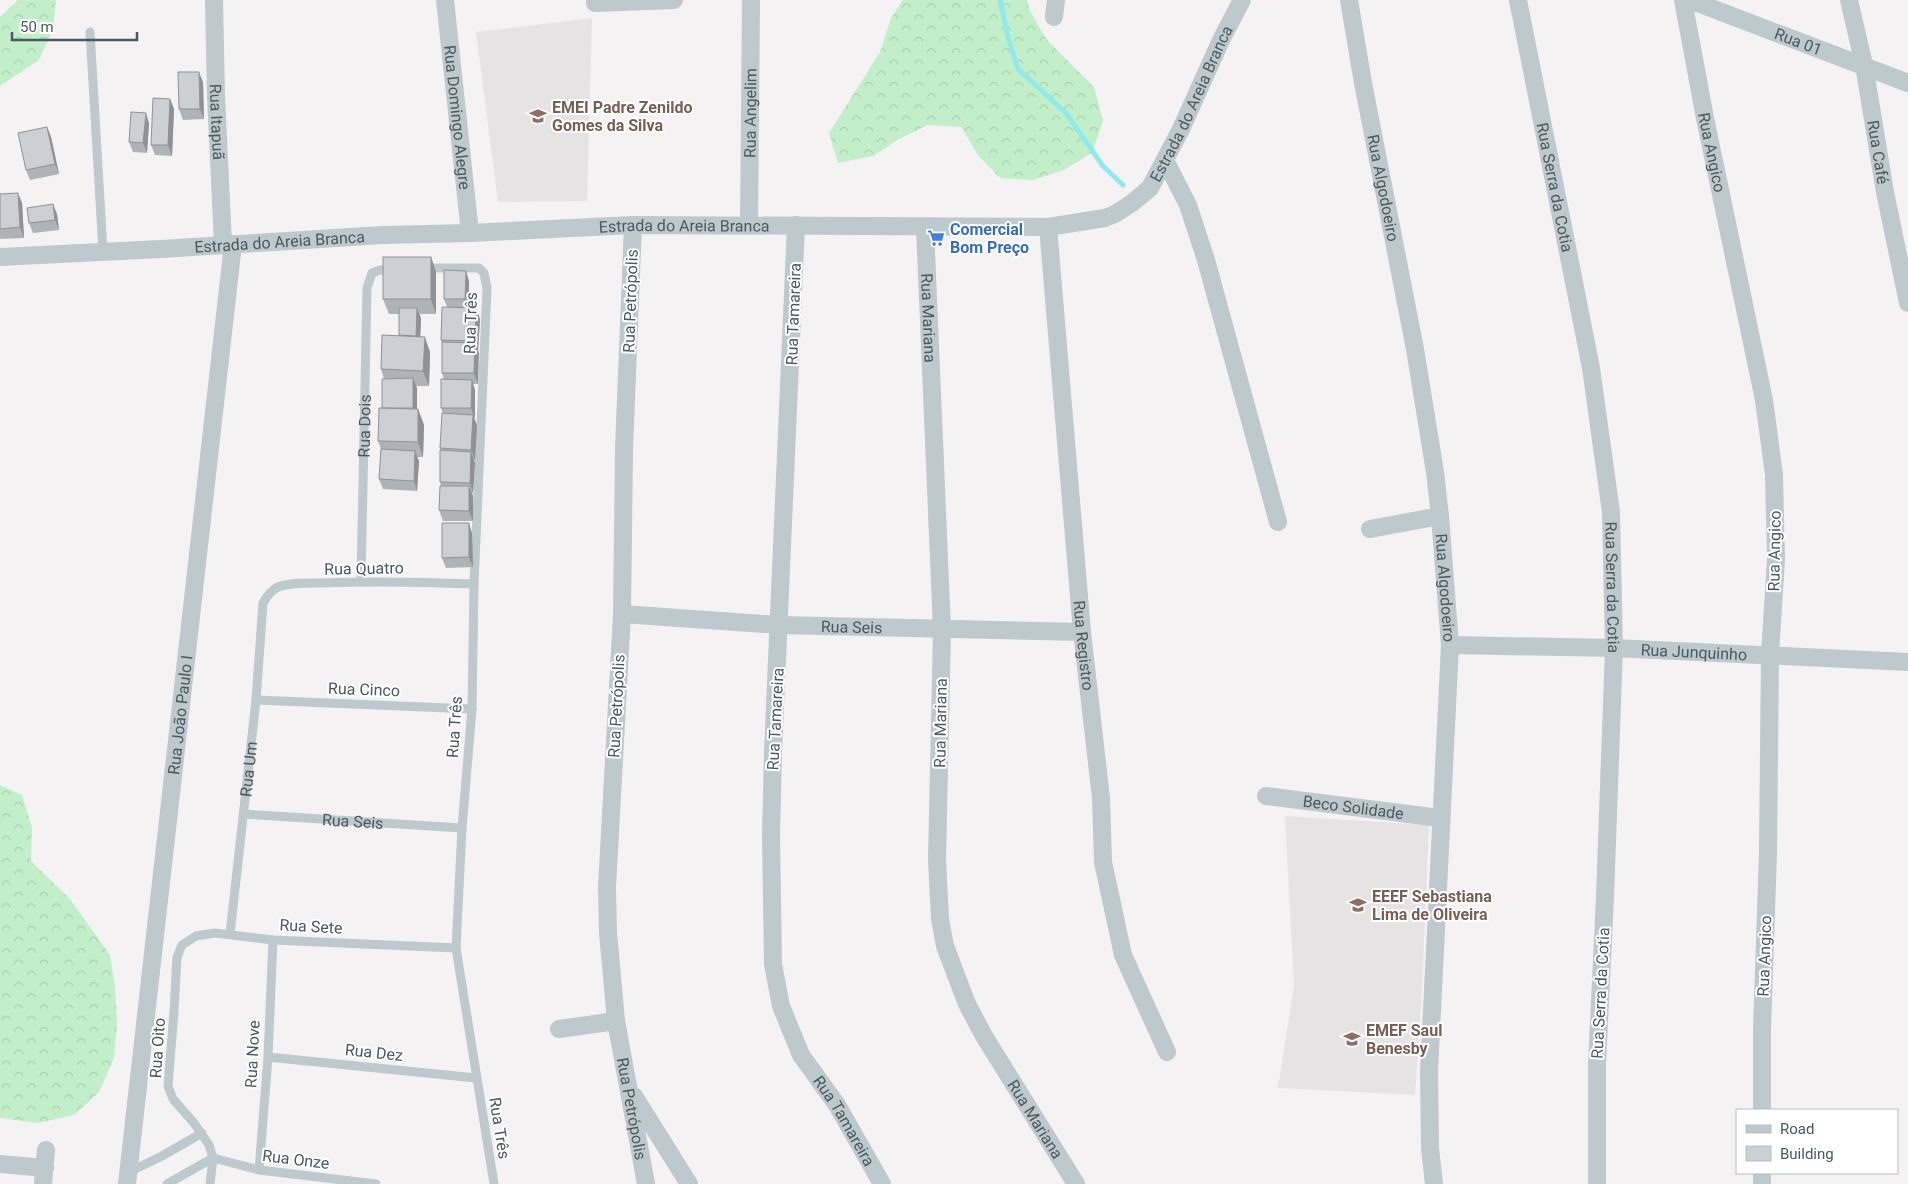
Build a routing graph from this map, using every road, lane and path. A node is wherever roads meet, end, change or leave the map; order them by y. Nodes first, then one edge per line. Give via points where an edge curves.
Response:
1 (214, 0) edge
2 (445, 0) edge
3 (674, 0) edge
4 (751, 0) edge
5 (1242, 0) edge
6 (1349, 0) edge
7 (1518, 0) edge
8 (1682, 0) edge
9 (1690, 0) edge
10 (1849, 0) edge
11 (595, 3) dead end
12 (90, 32) dead end
13 (1864, 65) junction
14 (1908, 83) edge
15 (1165, 160) junction
16 (633, 225) junction
17 (749, 225) junction
18 (796, 225) junction
19 (925, 227) junction
20 (1048, 227) junction
21 (470, 234) junction
22 (228, 244) junction
23 (103, 251) junction
24 (0, 257) edge
25 (372, 273) joint
26 (1908, 303) edge
27 (1440, 516) junction
28 (1278, 522) dead end
29 (1370, 529) dead end
30 (361, 581) junction
31 (474, 584) junction
32 (263, 603) joint
33 (622, 614) junction
34 (780, 625) junction
35 (942, 630) junction
36 (1082, 632) junction
37 (1450, 645) junction
38 (1614, 648) junction
39 (1770, 654) junction
40 (1908, 662) edge
41 (256, 700) junction
42 (472, 709) junction
43 (1266, 796) dead end
44 (244, 814) junction
45 (1440, 818) junction
46 (462, 828) junction
47 (230, 934) junction
48 (273, 940) junction
49 (456, 948) junction
50 (177, 957) joint
51 (616, 1021) junction
52 (559, 1029) dead end
53 (1167, 1052) dead end
54 (268, 1057) junction
55 (476, 1078) junction
56 (628, 1085) junction
57 (1762, 1109) edge
58 (202, 1133) junction
59 (46, 1150) dead end
60 (212, 1158) junction
61 (0, 1164) edge
62 (259, 1170) junction
63 (44, 1176) edge
64 (128, 1178) edge
65 (167, 1184) edge
66 (210, 1184) edge
67 (376, 1184) edge
68 (494, 1184) edge
69 (646, 1184) edge
70 (689, 1184) edge
71 (882, 1184) edge
72 (1076, 1184) edge
73 (1434, 1184) edge
74 (1597, 1184) edge

1 - 22 street, Rua Itapuã via 216,96
2 - 21 street, Rua Domingo Alegre
3 - 11 street
4 - 17 street, Rua Angelim
5 - 15 street, Estrada do Areia Branca
6 - 27 street, Rua Algodoeiro via 1414,349
7 - 38 street, Rua Serra da Cotia via 1593,377 1611,512
8 - 39 street, Rua Angico via 1764,400 1774,475 1776,559
9 - 13 street, Rua 01
10 - 13 street, Rua Café
12 - 23 lane
13 - 14 street, Rua 01
13 - 26 street, Rua Café
15 - 20 street, Estrada do Areia Branca via 1150,188 1121,212 1105,218
15 - 28 street via 1188,205 1206,260
16 - 17 street, Estrada do Areia Branca
16 - 21 street, Estrada do Areia Branca
16 - 33 street, Rua Petrópolis via 624,449
17 - 18 street, Estrada do Areia Branca
18 - 19 street, Estrada do Areia Branca
18 - 34 street, Rua Tamareira
19 - 20 street, Estrada do Areia Branca
19 - 35 street, Rua Mariana
20 - 36 street, Rua Registro
21 - 22 street, Estrada do Areia Branca via 384,235
22 - 23 street, Estrada do Areia Branca
22 - 64 street, Rua João Paulo I
23 - 24 street, Estrada do Areia Branca
25 - 30 lane, Rua Dois via 368,288
25 - 31 lane, Rua Três via 388,268 474,267 484,273 487,288
27 - 29 street
27 - 37 street, Rua Algodoeiro
30 - 31 lane, Rua Quatro
30 - 32 lane, Rua Quatro via 280,586 272,590
31 - 42 lane, Rua Três
32 - 41 lane, Rua Um
33 - 34 street, Rua Seis
33 - 51 street, Rua Petrópolis via 607,887
34 - 35 street, Rua Seis
34 - 71 street, Rua Tamareira via 771,835 773,964 781,1006 801,1054 837,1105
35 - 36 street, Rua Seis
35 - 72 street, Rua Mariana via 937,860 938,899 945,946 967,1004 984,1036
36 - 53 street, Rua Registro via 1101,798 1103,862 1123,955
37 - 38 street, Rua Junquinho
37 - 45 street, Rua Algodoeiro
38 - 39 street, Rua Junquinho
38 - 74 street, Rua Serra da Cotia via 1597,1064
39 - 40 street, Rua Junquinho
39 - 57 street, Rua Angico
41 - 42 lane, Rua Cinco
41 - 44 lane, Rua Um
42 - 46 lane, Rua Três
43 - 45 street, Beco Solidade
44 - 46 lane, Rua Seis
44 - 47 lane, Rua Um
45 - 73 street, Rua Algodoeiro via 1429,1072
46 - 49 lane, Rua Três
47 - 48 lane, Rua Sete
47 - 50 lane, Rua Sete via 196,936 182,945
48 - 49 lane, Rua Sete
48 - 54 lane, Rua Nove
49 - 55 lane, Rua Três
50 - 58 lane, Rua Oito via 168,1086 173,1099
51 - 52 street
51 - 56 street, Rua Petrópolis
54 - 55 lane, Rua Dez
54 - 62 lane, Rua Nove
55 - 68 lane, Rua Três
56 - 69 street, Rua Petrópolis
56 - 70 street
58 - 60 lane, Rua Oito
58 - 64 lane
59 - 63 street
60 - 62 lane, Rua Onze
60 - 65 lane
60 - 66 lane
61 - 63 street
62 - 67 lane, Rua Onze

